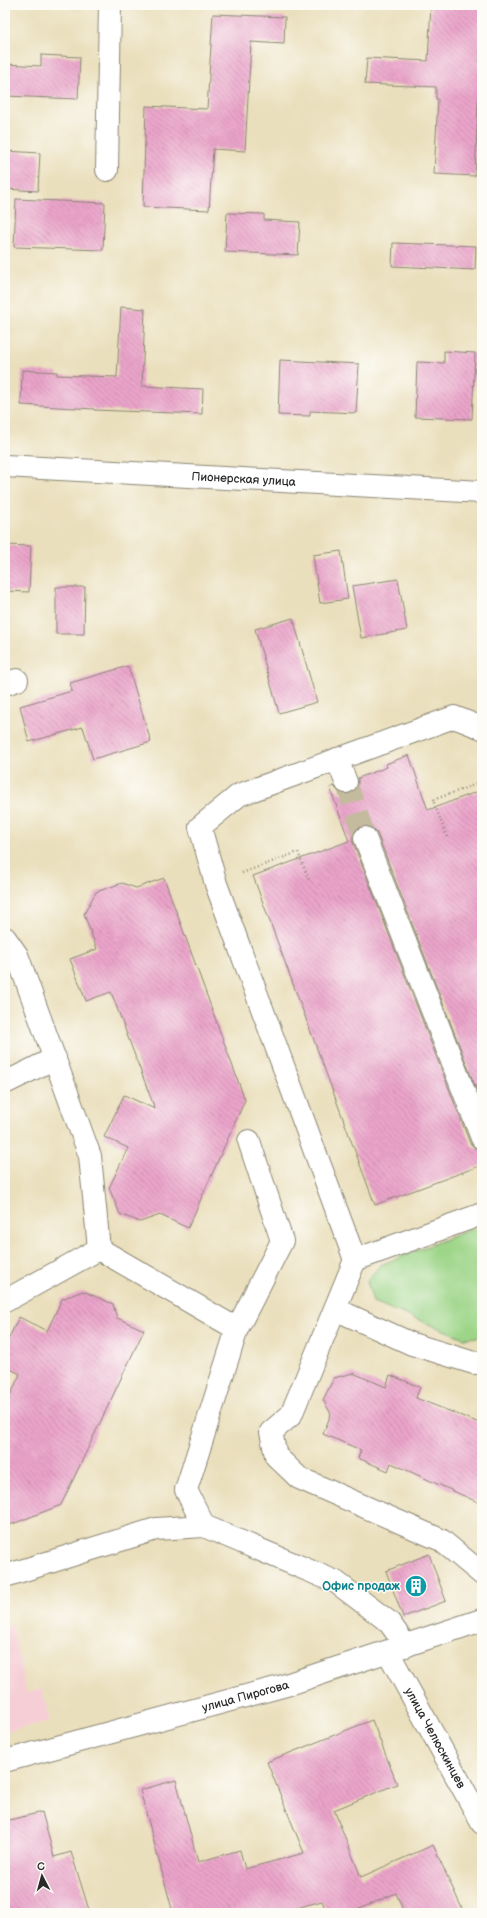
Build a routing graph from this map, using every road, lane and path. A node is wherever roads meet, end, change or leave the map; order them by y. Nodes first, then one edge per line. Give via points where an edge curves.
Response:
1 (110, 5) edge
2 (107, 170) dead end
3 (482, 323) edge
4 (478, 439) dead end
5 (5, 466) edge
6 (482, 492) edge
7 (482, 728) edge
8 (336, 759) junction
9 (346, 782) tunnel mouth
10 (482, 782) edge
11 (447, 837) dead end
12 (365, 838) tunnel mouth
13 (309, 880) dead end
14 (216, 884) junction
15 (5, 938) edge
16 (55, 1058) junction
17 (5, 1083) edge
18 (482, 1138) edge
19 (249, 1141) dead end
20 (482, 1214) edge
21 (99, 1249) junction
22 (355, 1260) junction
23 (5, 1301) edge
24 (335, 1308) junction
25 (237, 1329) junction
26 (482, 1362) edge
27 (204, 1526) junction
28 (482, 1574) edge
29 (5, 1576) edge
30 (482, 1620) edge
31 (397, 1649) junction
32 (5, 1761) edge
33 (482, 1824) edge

1 - 2 street
3 - 4 path
5 - 6 street, Пионерская улица
7 - 8 street via 454,717
8 - 9 street
8 - 14 street via 239,795 200,827
10 - 11 path via 433,800
12 - 18 street
13 - 14 path via 298,852
14 - 22 street
15 - 16 street via 17,955
16 - 17 street
16 - 21 street via 90,1156
19 - 25 street via 282,1240
20 - 22 street
21 - 23 street
21 - 25 street
22 - 24 street
24 - 26 street via 412,1344 474,1363
24 - 28 street via 291,1414 271,1432 276,1456 299,1478 441,1540
25 - 27 street via 186,1490
27 - 29 street via 156,1529
27 - 31 street, улица Челюскинцев via 336,1582 389,1622
30 - 31 street, улица Пирогова
31 - 32 street, улица Пирогова via 283,1686
31 - 33 street, улица Челюскинцев

